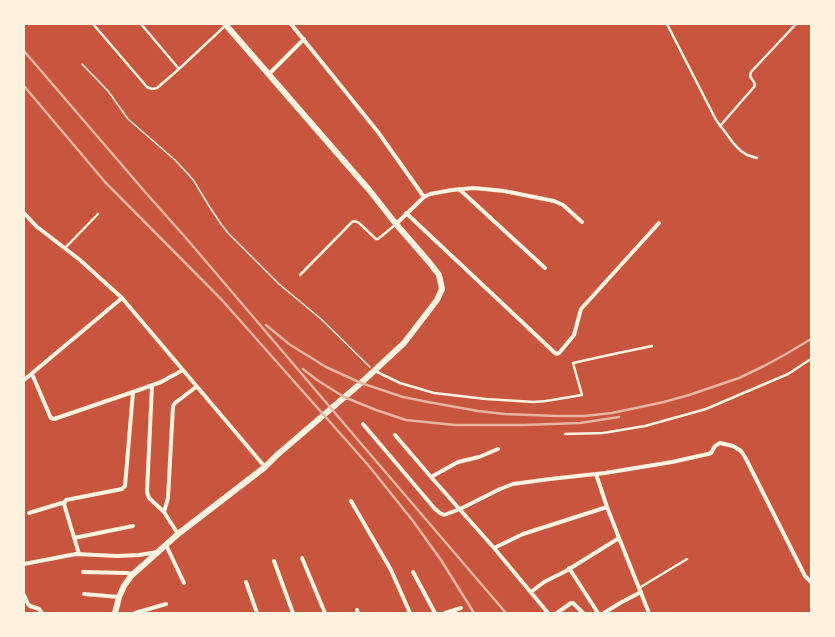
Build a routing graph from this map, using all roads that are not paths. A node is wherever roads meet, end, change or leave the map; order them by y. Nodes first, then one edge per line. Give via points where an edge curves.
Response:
1 (93, 24) edge
2 (141, 24) edge
3 (226, 24) edge
4 (291, 24) edge
5 (667, 24) edge
6 (796, 24) edge
7 (304, 39) junction
8 (179, 69) junction
9 (269, 74) junction
10 (720, 126) junction
11 (757, 158) dead end
12 (459, 189) junction
13 (424, 197) junction
14 (24, 213) edge
15 (406, 213) junction
16 (98, 214) dead end
17 (582, 222) dead end
18 (659, 223) dead end
19 (396, 224) junction
20 (65, 249) junction
21 (544, 268) dead end
22 (300, 275) dead end
23 (122, 298) junction
24 (652, 346) dead end
25 (811, 359) edge
26 (183, 370) junction
27 (374, 370) junction
28 (32, 374) junction
29 (24, 380) edge
30 (152, 385) junction
31 (196, 387) junction
32 (133, 392) junction
33 (363, 424) dead end
34 (395, 434) dead end
35 (565, 434) dead end
36 (498, 449) dead end
37 (265, 467) junction
38 (596, 474) junction
39 (431, 477) junction
40 (351, 501) dead end
41 (65, 502) junction
42 (607, 506) junction
43 (460, 509) junction
44 (164, 512) junction
45 (29, 513) dead end
46 (133, 526) dead end
47 (178, 534) junction
48 (74, 538) junction
49 (619, 538) junction
50 (166, 545) junction
51 (494, 548) junction
52 (158, 552) junction
53 (79, 554) junction
54 (302, 558) dead end
55 (687, 560) dead end
56 (274, 561) dead end
57 (24, 564) edge
58 (570, 568) junction
59 (83, 572) dead end
60 (413, 572) dead end
61 (133, 574) junction
62 (246, 582) dead end
63 (811, 582) edge
64 (184, 583) dead end
65 (640, 590) junction
66 (531, 592) junction
67 (84, 594) dead end
68 (24, 595) edge
69 (118, 598) junction
70 (166, 604) dead end
71 (461, 608) dead end
72 (42, 613) edge
73 (115, 613) edge
74 (135, 613) edge
75 (257, 613) edge
76 (293, 613) edge
77 (325, 613) edge
78 (410, 613) edge
79 (435, 613) edge
80 (445, 613) edge
81 (548, 613) edge
82 (557, 613) edge
83 (583, 613) edge
84 (598, 613) edge
85 (604, 613) edge
86 (649, 613) edge

1 - 8 lane via 147,87 157,88
2 - 8 lane
3 - 8 lane
3 - 9 street
4 - 7 street
5 - 10 lane
6 - 10 lane via 751,72 754,87
7 - 9 street
7 - 13 street via 378,132
9 - 19 street
10 - 11 lane via 741,151
12 - 13 street
12 - 17 street via 504,191 554,201 563,205
12 - 21 street
13 - 15 street
14 - 20 street
15 - 18 street via 557,354 574,335 581,309
15 - 19 street
16 - 20 lane
19 - 22 lane via 376,239 359,223 352,222
19 - 27 street via 436,271 442,289 437,300 404,343
20 - 23 street
23 - 26 street
23 - 28 street
24 - 27 lane via 573,364 582,395 534,402 434,393 400,383
25 - 35 lane via 788,374 706,409 645,426 603,433
26 - 30 street
26 - 31 street
27 - 37 street
28 - 29 street
28 - 32 street via 50,416 54,419
30 - 32 street
30 - 44 street via 147,492 149,498
31 - 37 street
31 - 44 street via 173,406 168,498
32 - 41 street via 125,486 122,489
33 - 43 street via 440,513 444,515
34 - 39 street
36 - 39 street via 458,462
37 - 47 street
38 - 42 street
38 - 43 street via 513,484
38 - 63 street via 708,454 715,446 722,444 738,448 745,457 805,576
39 - 43 street
40 - 78 street via 391,570
41 - 45 street
41 - 48 street
42 - 49 street
42 - 51 street via 529,532
43 - 51 street
44 - 47 street
46 - 48 street
47 - 50 street
48 - 53 street
49 - 58 street
49 - 65 street
50 - 52 street
50 - 64 street
51 - 66 street
52 - 53 street via 117,556
52 - 61 street
53 - 57 street
54 - 77 street
55 - 65 lane
56 - 76 street
58 - 66 street
58 - 84 street
59 - 61 street
60 - 79 street
61 - 69 street
62 - 75 street
65 - 85 street
65 - 86 street
66 - 81 street
67 - 69 street
68 - 72 street via 28,604
69 - 73 street
70 - 74 street
71 - 80 street
82 - 83 street via 571,603

